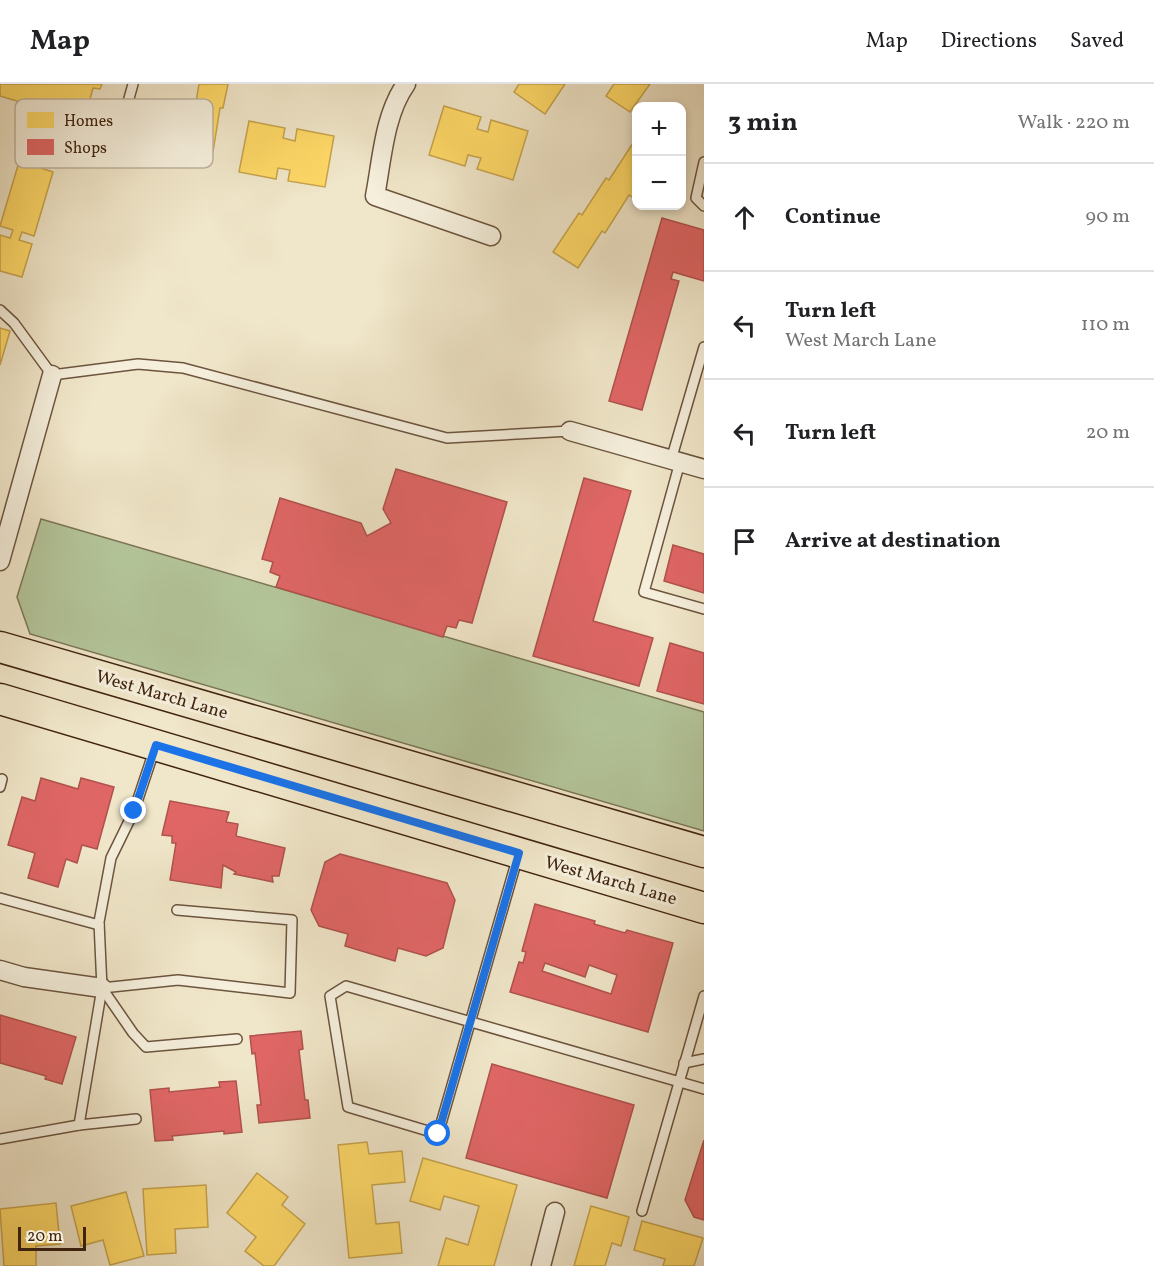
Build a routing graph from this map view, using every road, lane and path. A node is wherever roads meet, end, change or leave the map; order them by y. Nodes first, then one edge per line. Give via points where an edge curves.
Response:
1 (133, 84) edge
2 (406, 84) edge
3 (129, 99) edge
4 (704, 162) edge
5 (704, 206) edge
6 (491, 236) dead end
7 (0, 310) edge
8 (704, 347) edge
9 (52, 375) junction
10 (570, 431) joint
11 (675, 461) junction
12 (704, 469) edge
13 (0, 561) edge
14 (704, 609) edge
15 (0, 647) edge
16 (0, 699) edge
17 (156, 745) junction
18 (704, 852) edge
19 (519, 853) junction
20 (0, 898) edge
21 (704, 908) edge
22 (177, 910) dead end
23 (99, 925) junction
24 (0, 970) edge
25 (102, 988) junction
26 (704, 996) edge
27 (471, 1022) junction
28 (237, 1039) dead end
29 (704, 1059) edge
30 (684, 1063) junction
31 (679, 1082) junction
32 (704, 1089) edge
33 (136, 1119) dead end
34 (79, 1125) junction
35 (0, 1139) edge
36 (642, 1211) dead end
37 (555, 1212) dead end
38 (541, 1266) edge

1 - 3 lane
2 - 6 street via 389,121 375,196
4 - 5 lane via 696,198
7 - 9 lane
8 - 11 lane
9 - 10 lane via 138,364 183,368 447,438
9 - 13 street
10 - 11 street
11 - 12 street
11 - 14 lane via 644,592
15 - 18 main road, West March Lane
16 - 17 main road, West March Lane
17 - 19 main road, West March Lane
17 - 23 lane via 134,811 111,858
19 - 21 main road, West March Lane
19 - 27 lane
20 - 23 lane
22 - 25 lane via 292,920 290,993 178,980
23 - 25 lane
24 - 25 street
25 - 28 lane via 146,1047
25 - 34 lane
26 - 30 lane
27 - 27 lane via 346,986 330,996 348,1107 438,1134
27 - 31 lane
29 - 30 lane
30 - 31 lane
31 - 32 lane
31 - 36 lane
33 - 34 lane
34 - 35 lane
37 - 38 street

